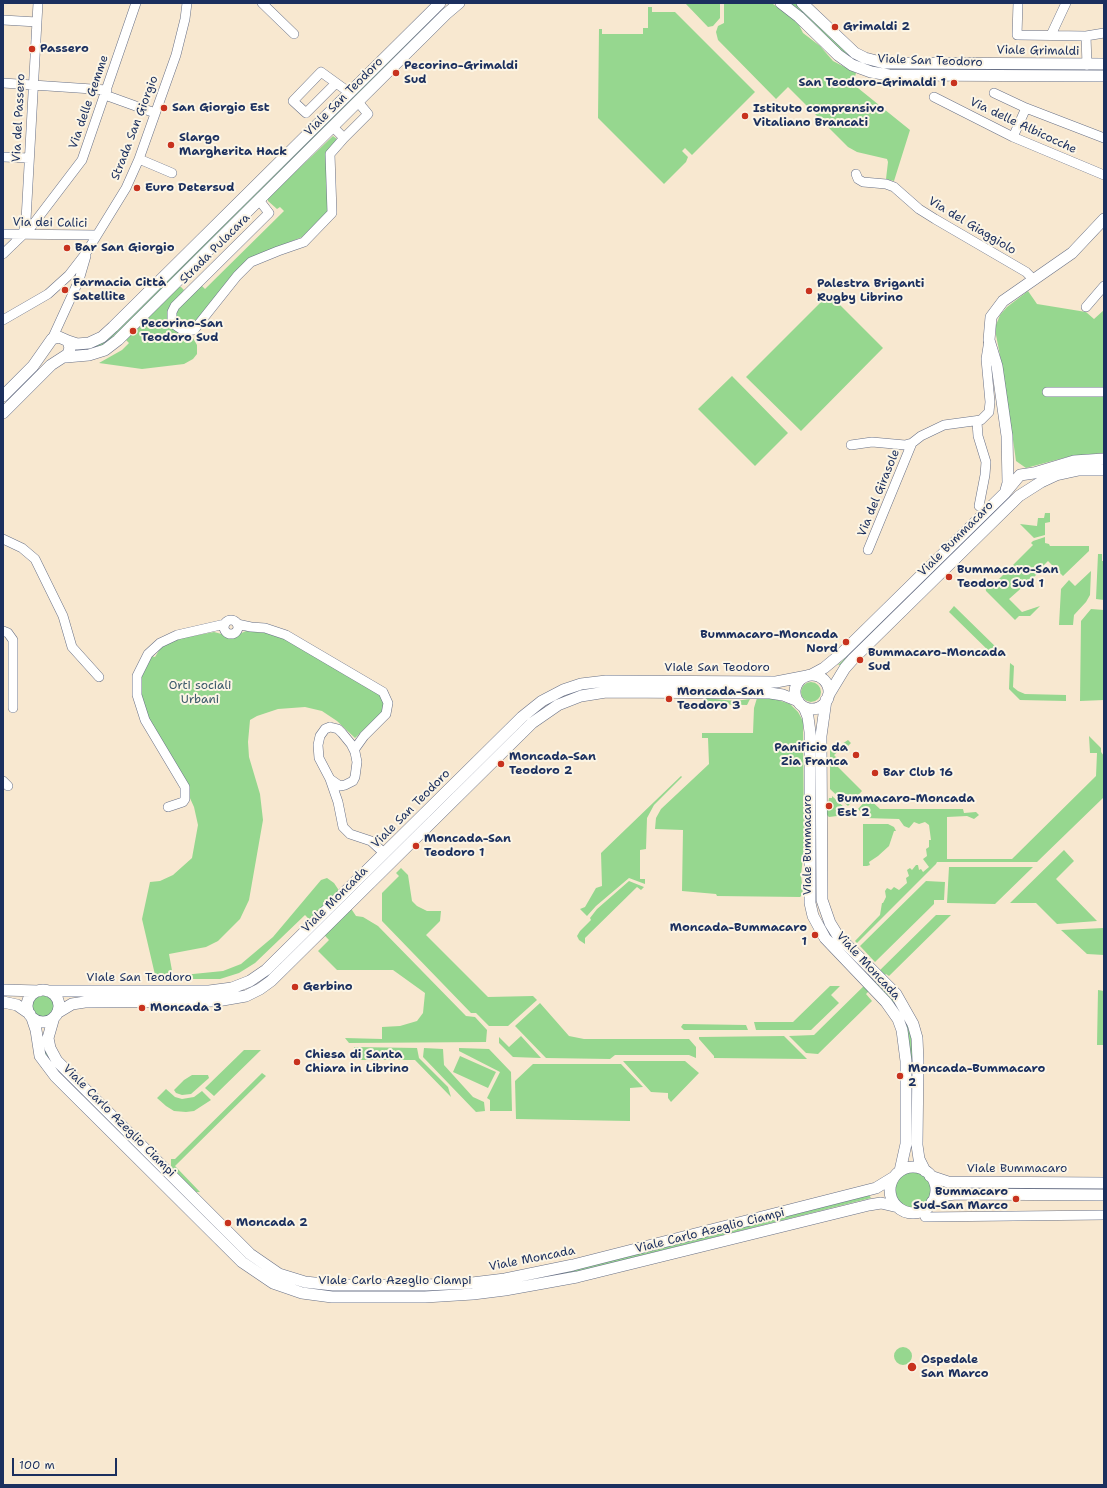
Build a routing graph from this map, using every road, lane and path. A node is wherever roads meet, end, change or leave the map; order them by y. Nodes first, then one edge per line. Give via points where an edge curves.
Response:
1 (38, 3) edge
2 (136, 3) edge
3 (186, 3) edge
4 (262, 3) edge
5 (440, 3) edge
6 (459, 3) edge
7 (781, 3) edge
8 (802, 3) edge
9 (1018, 3) edge
10 (1066, 3) edge
11 (3, 20) edge
12 (37, 22) junction
13 (1104, 33) edge
14 (294, 34) dead end
15 (1051, 36) junction
16 (1086, 36) junction
17 (1087, 64) junction
18 (1104, 64) edge
19 (1104, 76) edge
20 (3, 83) edge
21 (336, 83) junction
22 (32, 84) junction
23 (106, 92) junction
24 (350, 93) junction
25 (994, 93) dead end
26 (934, 97) dead end
27 (358, 102) junction
28 (1026, 108) junction
29 (155, 113) junction
30 (333, 127) junction
31 (1013, 137) junction
32 (344, 138) junction
33 (1104, 138) edge
34 (3, 158) edge
35 (29, 158) junction
36 (139, 159) junction
37 (172, 173) dead end
38 (856, 174) dead end
39 (1104, 175) edge
40 (259, 200) junction
41 (1104, 219) edge
42 (3, 234) edge
43 (23, 234) junction
44 (96, 235) junction
45 (86, 253) junction
46 (3, 254) edge
47 (69, 275) junction
48 (180, 278) junction
49 (79, 280) junction
50 (1034, 280) junction
51 (1104, 286) edge
52 (192, 289) junction
53 (1086, 307) dead end
54 (3, 320) edge
55 (62, 321) junction
56 (67, 340) junction
57 (989, 340) junction
58 (50, 343) junction
59 (63, 358) junction
60 (1047, 392) dead end
61 (1104, 392) edge
62 (3, 396) edge
63 (3, 412) edge
64 (977, 422) junction
65 (912, 443) junction
66 (851, 445) dead end
67 (1009, 454) junction
68 (1104, 459) edge
69 (1008, 466) junction
70 (1104, 470) edge
71 (1020, 477) junction
72 (1028, 490) junction
73 (1005, 493) junction
74 (979, 506) dead end
75 (3, 539) edge
76 (868, 550) dead end
77 (3, 631) edge
78 (834, 661) junction
79 (845, 668) junction
80 (809, 675) junction
81 (99, 676) dead end
82 (771, 687) junction
83 (827, 698) junction
84 (801, 704) junction
85 (13, 708) dead end
86 (821, 730) junction
87 (810, 732) junction
88 (364, 736) junction
89 (348, 741) junction
90 (354, 750) junction
91 (330, 778) junction
92 (345, 785) junction
93 (338, 802) junction
94 (168, 807) dead end
95 (388, 857) junction
96 (317, 928) junction
97 (3, 990) edge
98 (43, 991) junction
99 (3, 1002) edge
100 (56, 1015) junction
101 (31, 1016) junction
102 (50, 1048) junction
103 (38, 1050) junction
104 (897, 1174) junction
105 (928, 1174) junction
106 (1104, 1183) edge
107 (1104, 1195) edge
108 (932, 1202) junction
109 (898, 1207) junction
110 (1104, 1215) edge
111 (925, 1217) dead end

1 - 12 street, Via del Passero
2 - 23 street, Via delle Gemme
3 - 29 street, Strada San Giorgio via 181,38
4 - 14 street
5 - 24 main road
6 - 27 main road, Viale San Teodoro
7 - 19 main road, Viale San Teodoro via 838,55 852,65 871,72 889,75
8 - 17 main road, Viale Grimaldi via 847,47 875,61 899,64
9 - 15 street via 1017,35
10 - 15 street
11 - 12 street
12 - 22 street, Via del Passero
13 - 16 street
15 - 16 street
16 - 17 street
17 - 18 main road, Viale Grimaldi
20 - 22 street
21 - 21 street via 321,72 292,101 306,113
21 - 24 street
22 - 23 street
22 - 35 street, Via del Passero
23 - 29 street
23 - 43 street, Via delle Gemme via 82,160
24 - 56 main road via 102,337 90,343 77,344
25 - 28 street
26 - 31 street, Via delle Albicocche
27 - 30 main road, Viale San Teodoro
27 - 32 street, Strada Pulacara via 368,114
28 - 31 street
28 - 33 street
29 - 36 street, Strada San Giorgio
30 - 32 street
30 - 40 main road, Viale San Teodoro
31 - 39 street, Via delle Albicocche
32 - 52 street, Strada Pulacara via 330,154 332,213 311,236 304,242 252,262 237,276 194,330 188,332 175,325 172,316 175,306
34 - 35 street
35 - 43 street, Via del Passero
36 - 37 street
36 - 44 street, Strada San Giorgio via 126,188
38 - 50 street, Via del Giaggiolo via 863,182 894,187 919,209 1026,272
40 - 48 main road, Viale San Teodoro
40 - 52 street, Strada Pulacara via 269,213
41 - 50 main road via 1072,253
42 - 43 street, Via dei Calici
43 - 44 street, Via dei Calici
43 - 46 street, Via delle Gemme
44 - 45 street, Strada San Giorgio
45 - 47 street, Strada San Giorgio
45 - 49 street, Strada San Giorgio
47 - 49 street
47 - 54 street, Strada San Giorgio via 48,294
48 - 52 street
48 - 59 main road, Viale San Teodoro via 105,350 89,356
49 - 55 street, Strada San Giorgio
50 - 57 main road via 998,306 990,323
51 - 53 street
55 - 56 street via 62,332
55 - 58 street, Strada San Giorgio
56 - 58 main road via 59,337
56 - 59 main road via 70,348
57 - 64 street via 986,359 990,407 985,418
57 - 67 main road via 997,366
58 - 59 main road via 51,356
58 - 62 main road via 33,366
59 - 63 main road via 44,371
60 - 61 street
64 - 65 street, Via del Girasole via 944,425
64 - 74 street via 978,436 986,462
65 - 66 street via 872,442
65 - 76 street, Via del Girasole
67 - 69 main road
67 - 71 main road via 1012,465
68 - 71 main road via 1074,461
69 - 71 main road
69 - 73 main road
70 - 72 main road, Viale Bummacaro via 1067,472
71 - 72 main road via 1018,489
71 - 72 main road via 1032,478
71 - 73 main road, Viale San Teodoro
72 - 79 main road, Viale Bummacaro
73 - 78 main road, Viale San Teodoro
75 - 81 street via 22,548 35,559 63,616 72,647
77 - 85 street via 13,640
78 - 79 main road via 837,669
78 - 80 main road, Viale San Teodoro
79 - 83 main road, Viale Bummacaro
80 - 82 main road, Viale San Teodoro
80 - 83 main road via 820,677 826,683
80 - 84 main road via 796,684 795,693
82 - 84 main road, Viale Moncada
82 - 95 main road, Viale Moncada via 606,692 581,696 558,705 532,723
83 - 84 main road via 816,708
83 - 86 main road, Viale Bummacaro
84 - 87 main road, Viale Moncada via 808,717
86 - 87 main road via 816,727
86 - 105 main road, Viale Bummacaro via 822,900 834,932 902,1003 913,1024 917,1038 917,1145 919,1159
87 - 104 main road, Viale Moncada via 810,903 813,916 824,938 886,1002 898,1019 905,1044 906,1144
88 - 89 street
88 - 90 street
88 - 94 street via 386,714 388,703 383,692 286,635 265,628 251,627 207,629 177,635 160,643 148,654 137,676 137,695 145,720 185,787 183,802
89 - 90 street
89 - 91 street via 334,728 325,729 320,736 319,758
90 - 92 street via 357,762 355,777
91 - 92 street via 340,786
91 - 93 street
92 - 93 street
93 - 95 street via 346,831 371,841
95 - 96 main road, Viale Moncada
96 - 98 main road, Viale San Teodoro via 266,970 250,981 232,988 209,991
96 - 100 main road, Viale Moncada via 271,981 246,996 217,1002 85,1002 72,1004
97 - 98 main road, Viale San Teodoro
98 - 100 main road via 58,1000
98 - 101 main road via 31,996 29,1000 28,1010
99 - 101 main road via 17,1005
100 - 101 main road via 44,1022
100 - 102 main road via 49,1032
101 - 103 main road, Viale Carlo Azeglio Ciampi via 36,1030
102 - 103 main road via 43,1046
102 - 104 main road, Viale Moncada via 57,1061 250,1254 268,1268 288,1278 320,1285 452,1284 498,1280 543,1272 876,1188
103 - 109 main road, Viale Carlo Azeglio Ciampi via 55,1076 242,1262 273,1283 302,1293 332,1297 425,1297 505,1290 570,1278 869,1205 881,1203
104 - 105 main road via 912,1167
104 - 109 main road via 890,1191 892,1200
105 - 106 main road, Viale Bummacaro via 948,1182
105 - 108 main road via 934,1183
107 - 108 main road via 956,1194
108 - 109 main road via 916,1213 906,1212
110 - 111 street

